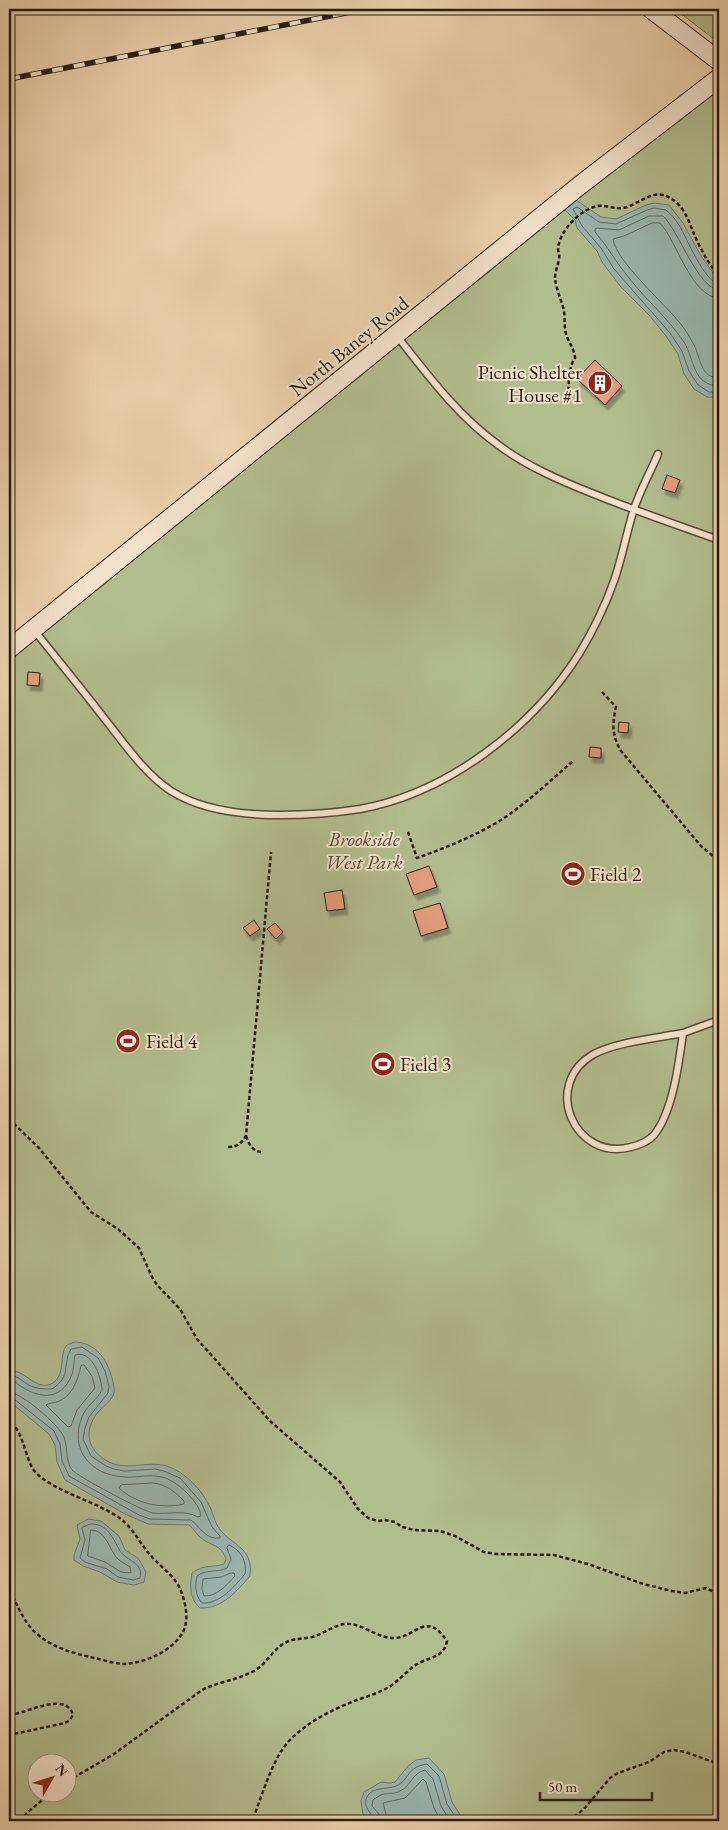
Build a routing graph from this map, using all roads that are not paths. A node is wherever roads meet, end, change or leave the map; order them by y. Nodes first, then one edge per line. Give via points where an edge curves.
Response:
1 (651, 9) edge
2 (719, 61) edge
3 (719, 78) edge
4 (396, 335) junction
5 (658, 454) dead end
6 (634, 510) junction
7 (719, 540) edge
8 (34, 630) junction
9 (9, 650) edge
10 (719, 1020) edge
11 (683, 1033) junction

1 - 2 street
3 - 4 street, North Baney Road via 579,186
4 - 6 lane via 440,390 497,445 557,479
4 - 8 street, North Baney Road
5 - 6 lane
6 - 7 lane
6 - 8 lane via 605,603 592,632 554,690 503,740 462,768 406,795 362,808 318,814 243,813 204,804 172,791 144,767
8 - 9 street, North Baney Road
10 - 11 lane
11 - 11 lane via 606,1049 578,1068 570,1081 567,1109 589,1141 608,1150 619,1150 639,1145 653,1136 671,1097

